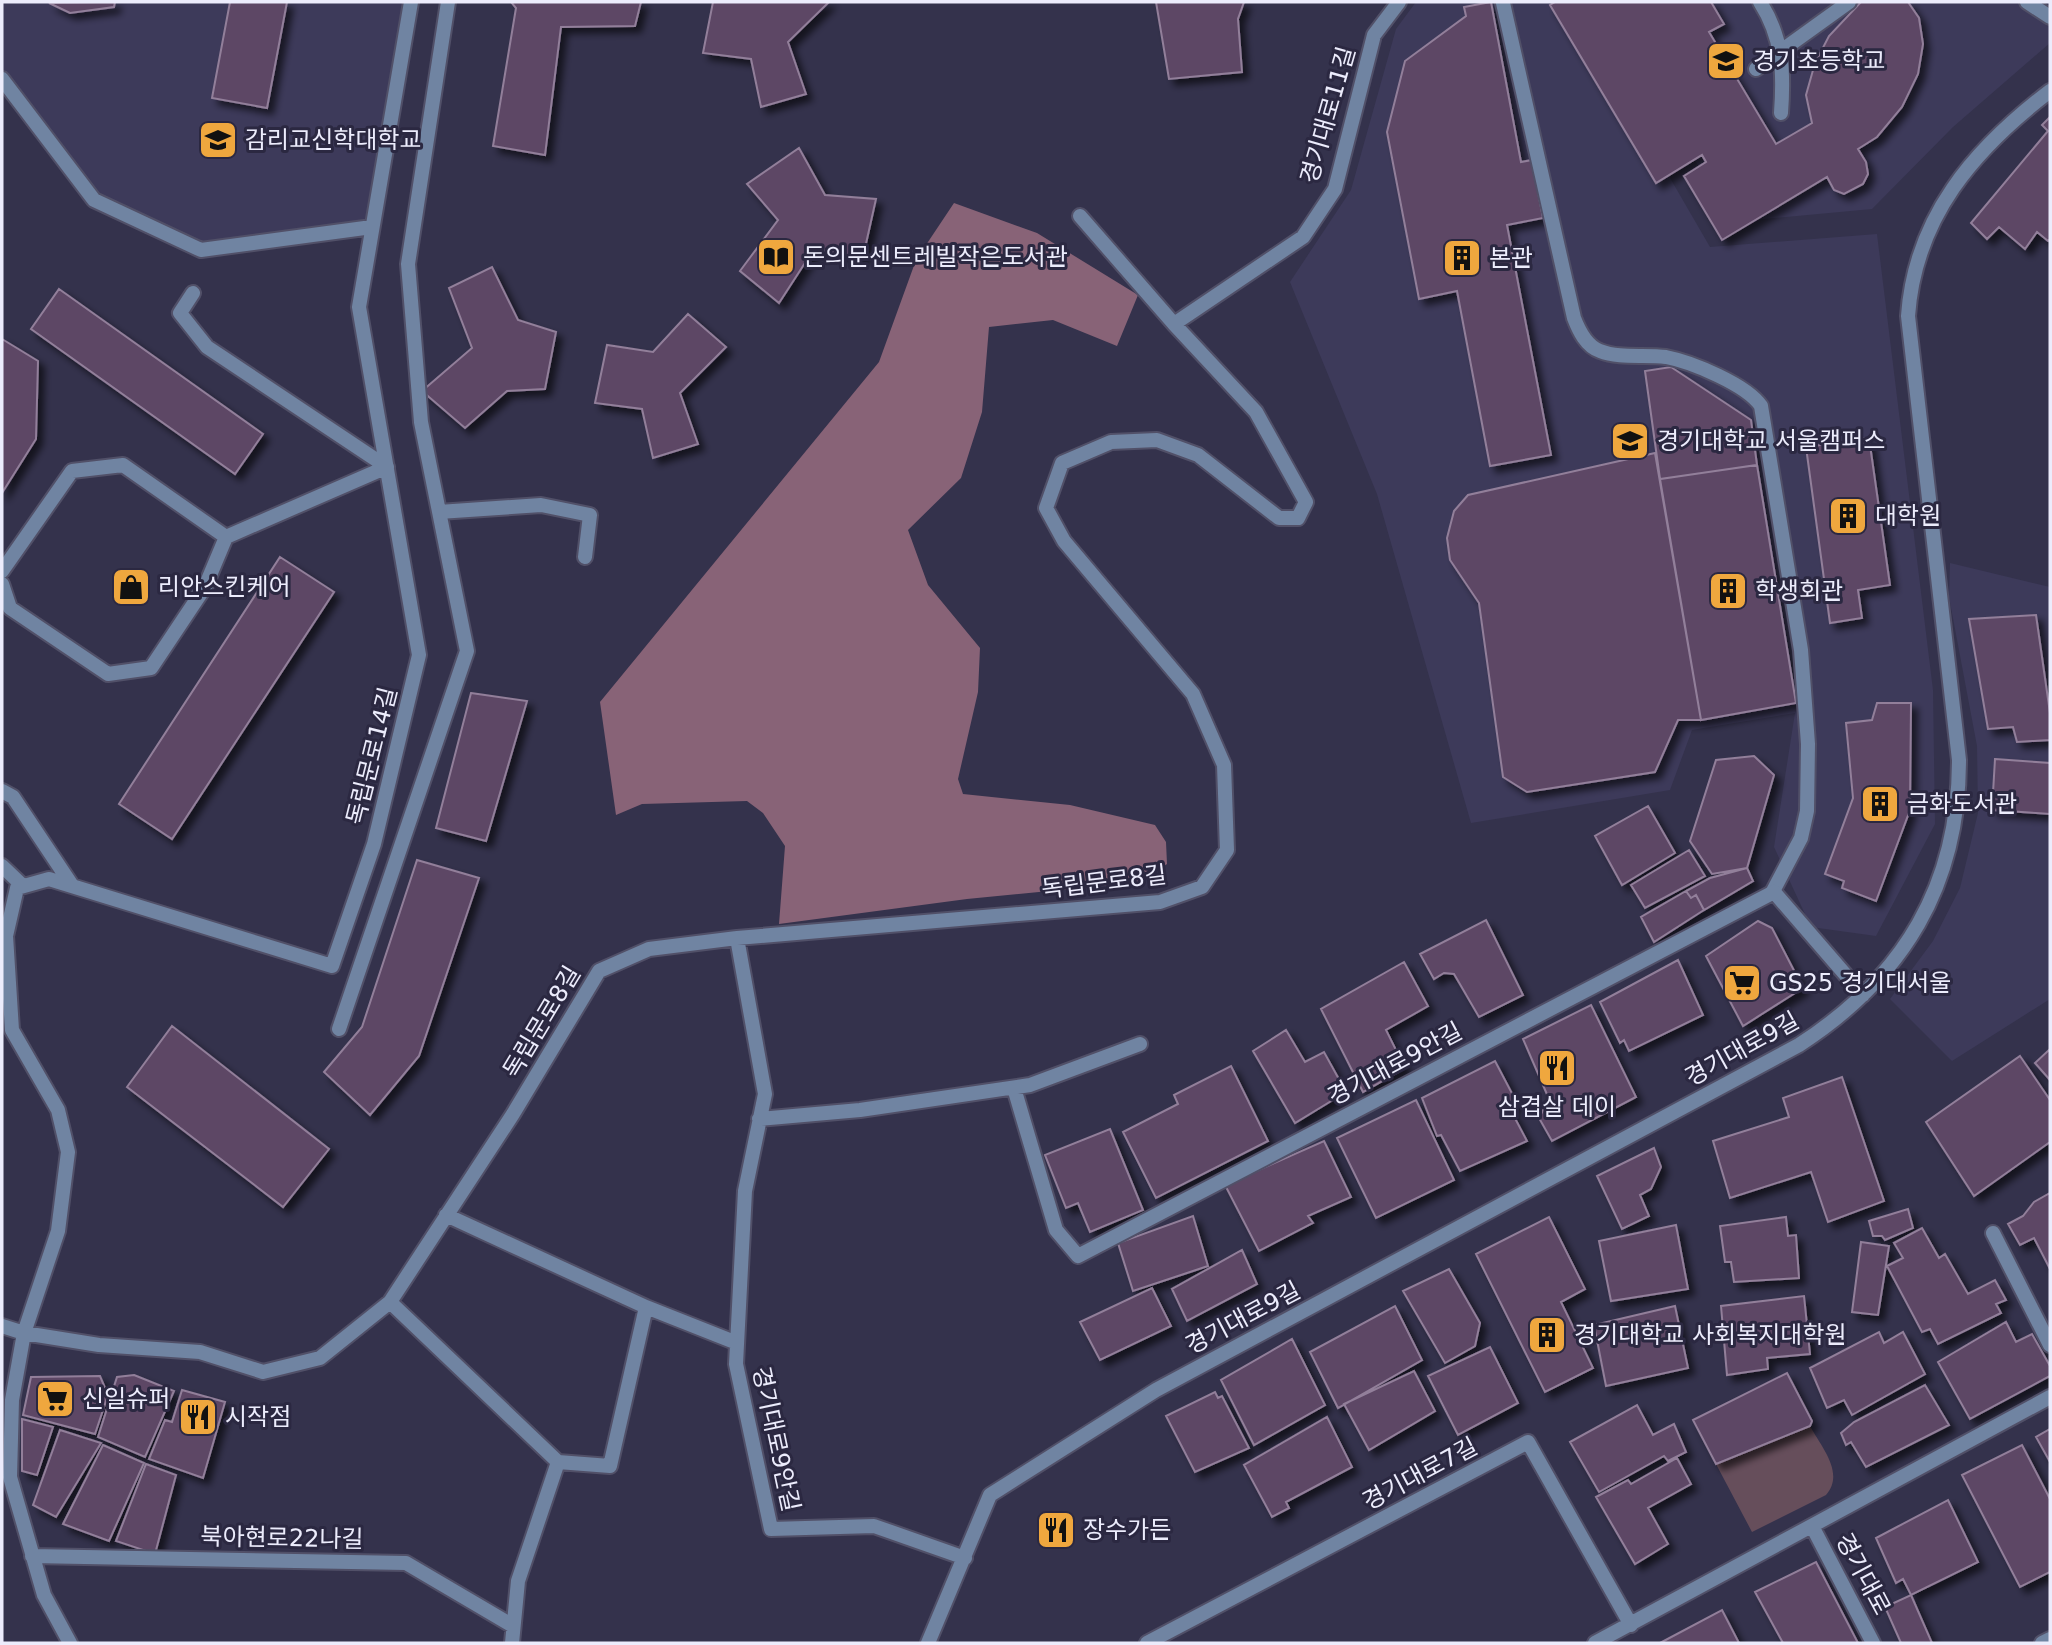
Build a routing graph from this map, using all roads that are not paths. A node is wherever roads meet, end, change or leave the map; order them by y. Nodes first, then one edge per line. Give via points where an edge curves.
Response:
1 (411, 2) edge
2 (448, 2) edge
3 (1399, 2) edge
4 (1760, 2) edge
5 (1849, 2) edge
6 (2028, 2) edge
7 (1503, 3) edge
8 (2050, 17) edge
9 (1781, 52) junction
10 (1756, 69) dead end
11 (2, 80) edge
12 (2050, 91) edge
13 (1781, 113) dead end
14 (1080, 216) dead end
15 (372, 228) junction
16 (193, 293) dead end
17 (1174, 324) junction
18 (387, 467) junction
19 (439, 512) junction
20 (226, 537) junction
21 (585, 557) dead end
22 (2, 571) edge
23 (2, 584) edge
24 (2, 791) edge
25 (2, 866) edge
26 (71, 884) junction
27 (20, 887) junction
28 (1772, 893) junction
29 (737, 938) junction
30 (1863, 995) junction
31 (339, 1029) dead end
32 (7, 1030) edge
33 (1140, 1044) dead end
34 (1014, 1088) junction
35 (760, 1119) junction
36 (446, 1215) junction
37 (1993, 1233) dead end
38 (390, 1302) junction
39 (646, 1307) junction
40 (2, 1326) edge
41 (23, 1333) junction
42 (737, 1343) junction
43 (2050, 1345) edge
44 (2050, 1396) edge
45 (558, 1462) junction
46 (1812, 1526) junction
47 (32, 1556) junction
48 (965, 1558) junction
49 (1631, 1625) junction
50 (513, 1626) junction
51 (2050, 1639) edge
52 (70, 1643) edge
53 (512, 1643) edge
54 (928, 1643) edge
55 (1147, 1643) edge
56 (1595, 1643) edge
57 (1873, 1643) edge
58 (2042, 1643) edge

1 - 15 street, 독립문로14길
2 - 19 street via 408,264 422,422
3 - 17 street, 경기대로11길 via 1374,35 1335,189 1303,237
4 - 9 street
5 - 9 street
6 - 8 street
7 - 28 street via 1574,318 1583,338 1600,351 1667,357 1740,385 1761,406 1801,650 1808,744 1807,811 1801,838
9 - 10 street
9 - 13 street
11 - 15 street via 94,200 201,250
12 - 30 street, 경기대로9길 via 2009,123 1968,168 1932,223 1910,280 1908,316 1959,760 1959,799 1951,848 1930,905 1896,959
14 - 17 street
15 - 18 street, 독립문로14길 via 359,307
16 - 18 street via 180,313 207,347
17 - 29 street, 독립문로8길 via 1255,412 1306,502 1297,518 1279,518 1198,456 1157,440 1111,442 1062,463 1046,508 1064,541 1193,694 1224,765 1227,850 1202,887 1160,902
18 - 20 street
18 - 26 street, 독립문로14길 via 419,655 374,844 332,966
19 - 21 street via 541,505 590,515
19 - 31 street via 467,651
20 - 22 street via 123,465 72,471
20 - 23 street via 205,587 152,668 108,674 10,608
24 - 26 street via 13,797
25 - 27 street
26 - 27 street, 독립문로14길 via 49,879
27 - 32 street via 6,936
28 - 30 street
28 - 34 street, 경기대로9안길 via 1078,1256 1056,1230
29 - 35 street, 경기대로9안길 via 765,1094
29 - 36 street, 독립문로8길 via 649,949 599,971
30 - 48 street, 경기대로9길 via 1800,1045 1134,1404 990,1494
32 - 41 street via 58,1110 68,1152 58,1231
33 - 34 street
34 - 35 street
35 - 42 street, 경기대로9안길 via 745,1191
36 - 38 street, 독립문로8길
36 - 39 street
37 - 43 street
38 - 41 street, 독립문로8길 via 320,1358 263,1372 200,1352 99,1345
38 - 45 street
39 - 42 street
39 - 45 street via 610,1466
40 - 41 street, 독립문로8길
41 - 47 street via 12,1400 10,1477
42 - 48 street, 경기대로9안길 via 736,1364 771,1529 874,1525
44 - 46 street
45 - 50 street via 518,1581
46 - 49 street
46 - 57 street, 경기대로
47 - 50 street, 북아현로22나길 via 406,1563
47 - 52 street via 44,1595
48 - 54 street, 경기대로9길
49 - 55 street, 경기대로7길 via 1528,1442
49 - 56 street
50 - 53 street
51 - 58 street

